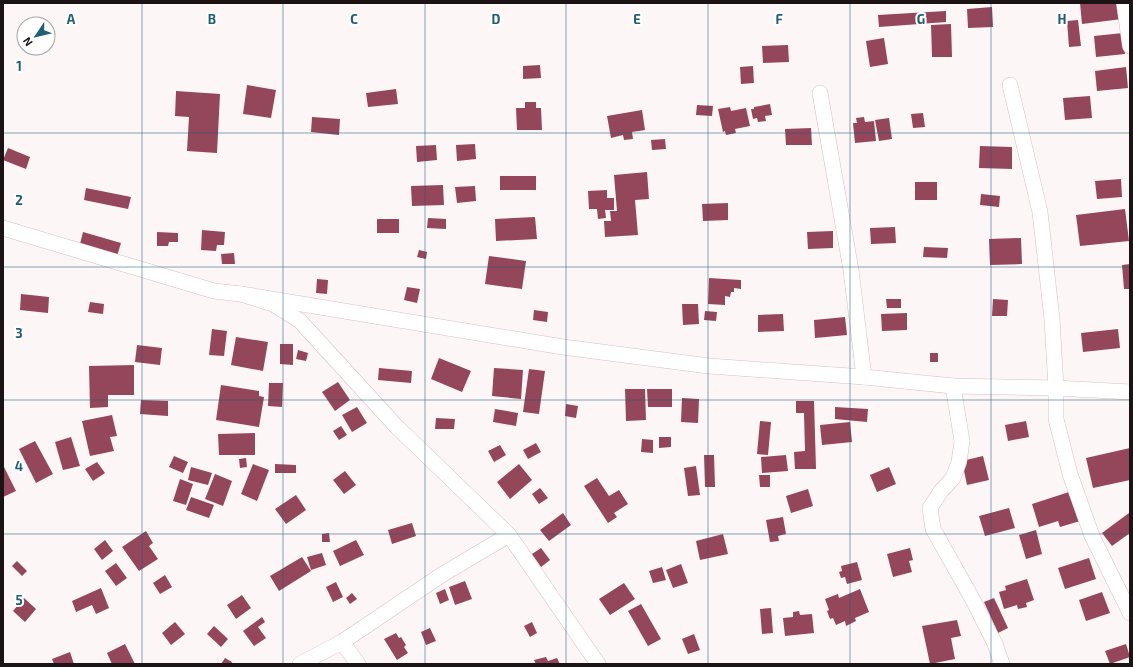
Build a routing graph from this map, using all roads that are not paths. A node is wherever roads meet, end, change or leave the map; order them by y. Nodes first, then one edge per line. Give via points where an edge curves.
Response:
1 (1124, 3) edge
2 (1130, 46) edge
3 (1010, 85) dead end
4 (820, 93) dead end
5 (3, 228) edge
6 (241, 294) junction
7 (864, 377) junction
8 (953, 386) junction
9 (1056, 388) junction
10 (1130, 392) edge
11 (508, 535) junction
12 (1130, 613) edge
13 (342, 642) junction
14 (300, 664) edge
15 (358, 664) edge
16 (598, 664) edge
17 (1002, 664) edge

1 - 2 street
3 - 9 street via 1040,212 1052,319
4 - 7 street via 851,270
5 - 6 street via 214,291
6 - 7 street via 563,347 709,366
6 - 11 street via 273,304 300,321 396,426
7 - 8 street
8 - 9 street
8 - 17 street via 962,441 959,462 952,478 930,508 933,529 973,600
9 - 10 street
9 - 12 street via 1056,420 1070,474 1092,536
11 - 13 street
11 - 16 street
13 - 14 street
13 - 15 street

